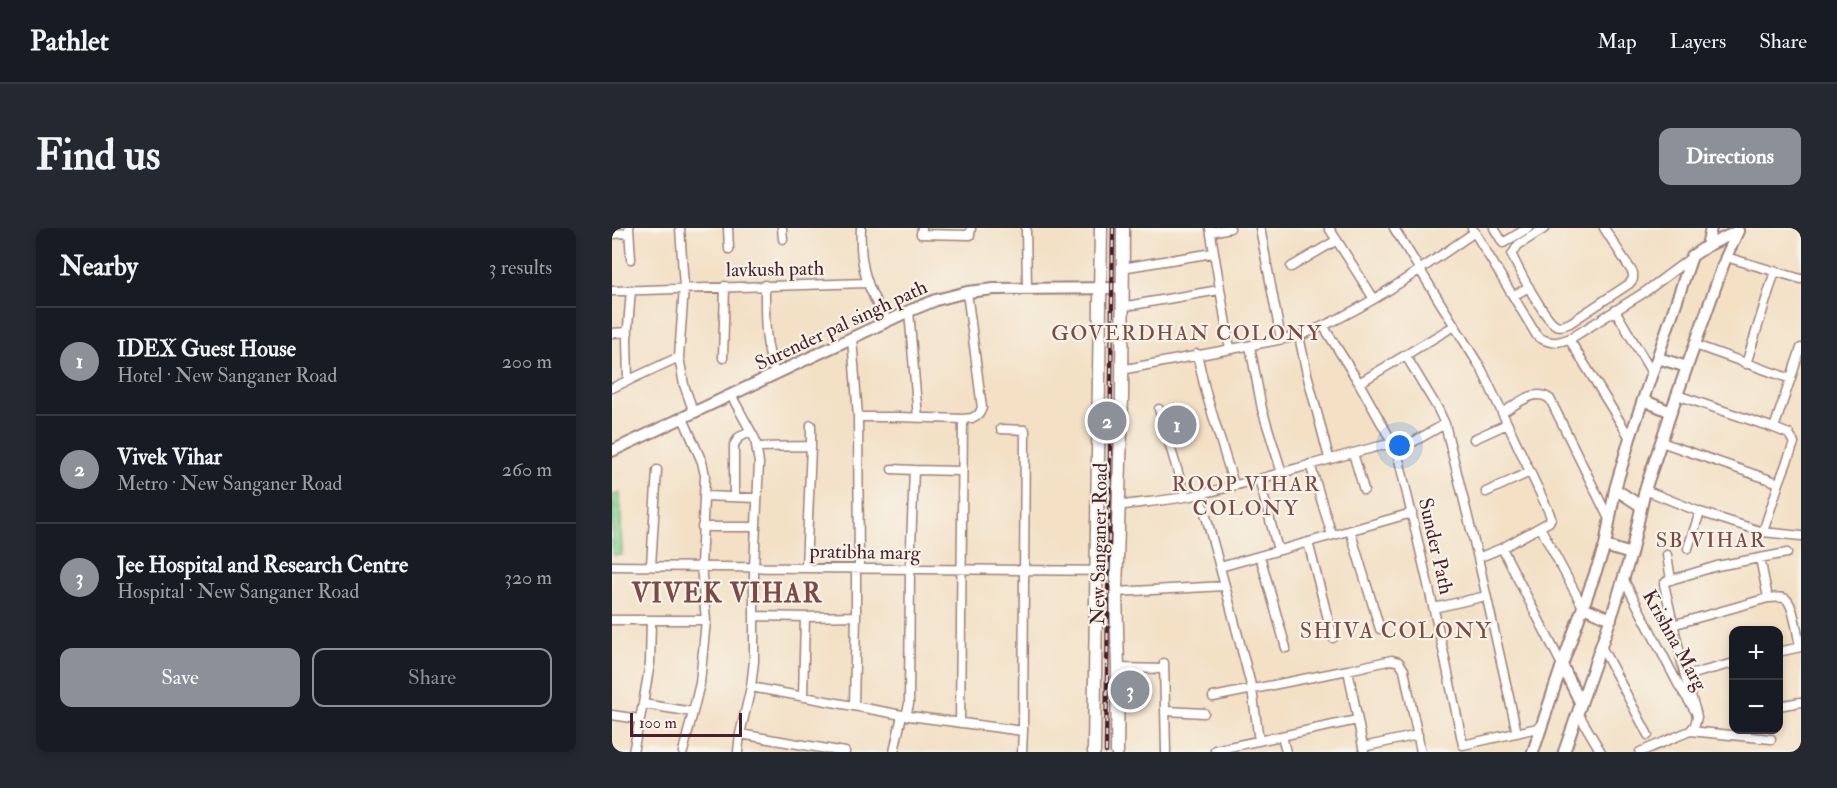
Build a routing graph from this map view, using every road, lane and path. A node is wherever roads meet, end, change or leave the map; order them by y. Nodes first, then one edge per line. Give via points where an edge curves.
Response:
1 (680, 228) edge
2 (728, 228) edge
3 (782, 228) edge
4 (861, 228) edge
5 (922, 228) edge
6 (971, 228) edge
7 (1026, 228) edge
8 (1101, 228) edge
9 (1123, 228) edge
10 (1230, 228) edge
11 (1260, 228) edge
12 (1329, 228) edge
13 (1394, 228) edge
14 (1494, 228) edge
15 (1528, 228) edge
16 (1545, 228) edge
17 (1604, 228) edge
18 (1711, 228) edge
19 (1740, 229) edge
20 (1210, 230) edge
21 (1473, 230) edge
22 (629, 231) edge
23 (612, 234) edge
24 (783, 239) dead end
25 (1337, 240) junction
26 (1707, 246) junction
27 (729, 249) dead end
28 (1213, 253) junction
29 (1692, 256) junction
30 (1726, 257) junction
31 (631, 259) dead end
32 (1291, 267) dead end
33 (1122, 268) junction
34 (1419, 270) junction
35 (1775, 271) junction
36 (1801, 279) edge
37 (867, 283) junction
38 (765, 285) junction
39 (725, 286) junction
40 (684, 287) junction
41 (1529, 287) junction
42 (1027, 288) junction
43 (1098, 288) junction
44 (1122, 288) junction
45 (631, 290) junction
46 (1219, 290) junction
47 (612, 291) edge
48 (967, 292) junction
49 (1513, 296) junction
50 (1374, 299) junction
51 (1122, 307) junction
52 (1615, 310) junction
53 (909, 311) junction
54 (888, 321) junction
55 (1455, 326) junction
56 (1324, 327) junction
57 (628, 332) junction
58 (612, 333) edge
59 (1299, 336) junction
60 (852, 338) junction
61 (1281, 339) junction
62 (1569, 339) junction
63 (1695, 345) junction
64 (1250, 346) junction
65 (1801, 348) edge
66 (1230, 349) junction
67 (1197, 354) junction
68 (1406, 356) junction
69 (679, 357) junction
70 (723, 358) dead end
71 (1658, 358) junction
72 (1746, 364) junction
73 (1687, 367) junction
74 (1121, 369) junction
75 (1652, 373) junction
76 (776, 374) junction
77 (1791, 379) junction
78 (628, 381) junction
79 (1359, 383) junction
80 (612, 388) edge
81 (731, 395) junction
82 (1677, 395) junction
83 (1643, 400) junction
84 (1160, 409) dead end
85 (1671, 412) junction
86 (1502, 413) junction
87 (689, 415) junction
88 (858, 417) junction
89 (918, 417) junction
90 (963, 419) junction
91 (1445, 424) junction
92 (1507, 424) junction
93 (811, 425) dead end
94 (1774, 428) junction
95 (1001, 429) dead end
96 (752, 432) junction
97 (1630, 438) junction
98 (1474, 439) dead end
99 (1661, 442) junction
100 (811, 446) junction
101 (758, 447) junction
102 (1395, 447) junction
103 (612, 452) edge
104 (1353, 453) junction
105 (1329, 458) junction
106 (1310, 464) junction
107 (892, 469) dead end
108 (657, 470) dead end
109 (914, 470) junction
110 (962, 471) junction
111 (1530, 472) junction
112 (1282, 473) junction
113 (1259, 479) junction
114 (1779, 483) junction
115 (1234, 485) junction
116 (1615, 489) junction
117 (1364, 490) dead end
118 (1645, 490) junction
119 (1486, 492) dead end
120 (1200, 494) junction
121 (704, 496) junction
122 (1185, 496) junction
123 (734, 497) junction
124 (757, 498) junction
125 (1118, 506) junction
126 (1641, 506) junction
127 (1700, 512) junction
128 (1412, 513) junction
129 (1610, 521) junction
130 (702, 526) junction
131 (755, 527) junction
132 (1540, 527) junction
133 (1350, 530) junction
134 (1763, 532) junction
135 (1332, 535) junction
136 (1801, 536) edge
137 (1308, 542) junction
138 (1605, 546) junction
139 (1502, 548) junction
140 (1688, 548) dead end
141 (1278, 550) junction
142 (1787, 553) dead end
143 (1631, 554) junction
144 (1667, 555) dead end
145 (1260, 556) junction
146 (1478, 558) junction
147 (1760, 558) junction
148 (612, 566) edge
149 (651, 566) junction
150 (701, 566) junction
151 (754, 567) junction
152 (1220, 567) junction
153 (806, 568) junction
154 (857, 569) junction
155 (910, 570) junction
156 (961, 570) junction
157 (1024, 571) junction
158 (1116, 571) junction
159 (1096, 572) junction
160 (1623, 580) junction
161 (1671, 580) junction
162 (1225, 586) junction
163 (1116, 592) junction
164 (1486, 596) junction
165 (1768, 598) junction
166 (1583, 607) junction
167 (1434, 608) junction
168 (754, 616) junction
169 (856, 616) junction
170 (805, 617) junction
171 (1611, 619) junction
172 (612, 620) edge
173 (706, 620) junction
174 (651, 621) junction
175 (1672, 625) junction
176 (1380, 629) dead end
177 (1333, 638) dead end
178 (1601, 646) junction
179 (1800, 647) edge
180 (1286, 648) dead end
181 (1783, 651) edge
182 (1729, 664) edge
183 (1562, 665) junction
184 (1118, 668) junction
185 (1348, 670) junction
186 (1685, 676) junction
187 (751, 687) junction
188 (1252, 689) junction
189 (803, 697) junction
190 (1213, 697) dead end
191 (1801, 702) edge
192 (644, 704) junction
193 (1783, 705) edge
194 (854, 706) junction
195 (1580, 708) junction
196 (693, 711) junction
197 (1166, 711) junction
198 (1696, 712) junction
199 (1204, 713) dead end
200 (612, 715) edge
201 (904, 715) junction
202 (639, 719) junction
203 (1358, 720) junction
204 (960, 723) junction
205 (1542, 727) junction
206 (1023, 731) junction
207 (1690, 731) junction
208 (1729, 732) edge
209 (1517, 733) junction
210 (740, 734) junction
211 (1756, 734) edge
212 (1418, 735) junction
213 (1648, 735) dead end
214 (1281, 736) junction
215 (1771, 739) dead end
216 (1259, 741) junction
217 (1364, 749) edge
218 (1215, 750) dead end
219 (633, 752) edge
220 (683, 752) edge
221 (738, 752) edge
222 (845, 752) edge
223 (894, 752) edge
224 (1022, 752) edge
225 (1094, 752) edge
226 (1116, 752) edge
227 (1166, 752) edge
228 (1286, 752) edge
229 (1421, 752) edge
230 (1533, 752) edge
231 (1564, 752) edge
232 (1601, 752) edge
233 (1640, 752) edge

1 - 40 street
2 - 27 street
3 - 24 street
4 - 37 street via 860,247
5 - 6 street via 921,234 970,235
7 - 42 street
8 - 43 main road, New Sanganer Road
9 - 33 main road, New Sanganer Road
10 - 20 street
11 - 61 street
12 - 25 street
13 - 34 street
14 - 15 street via 1503,243
16 - 41 street via 1518,245 1512,255
17 - 41 street via 1633,273 1629,284 1560,326 1547,316
18 - 26 street
19 - 26 street
19 - 30 street
20 - 28 street
21 - 34 street
21 - 49 street
22 - 23 street
22 - 31 street
25 - 32 street
25 - 50 street
26 - 29 street
28 - 33 street
28 - 46 street
29 - 52 street
29 - 71 street
30 - 35 street
30 - 63 street
33 - 44 main road, New Sanganer Road
34 - 50 street
34 - 55 street
35 - 36 street
35 - 72 street
37 - 38 street, lavkush path
37 - 54 street
38 - 39 street, lavkush path
38 - 76 street via 765,333
39 - 40 street, lavkush path
39 - 70 street
40 - 45 street, lavkush path
40 - 69 street
41 - 49 street
42 - 43 street, Surender pal singh path
42 - 48 street, Surender pal singh path
43 - 44 street, Surender pal singh path
43 - 159 main road, New Sanganer Road
44 - 51 main road, New Sanganer Road
45 - 47 street, lavkush path
45 - 57 street
46 - 51 street
46 - 66 street
48 - 53 street, Surender pal singh path
48 - 90 street via 982,408 979,414
49 - 62 street via 1537,336 1549,343
50 - 56 street
51 - 74 main road, New Sanganer Road
52 - 62 street
52 - 75 street
53 - 54 street, Surender pal singh path
53 - 89 street
54 - 60 street, Surender pal singh path
55 - 68 street
55 - 86 street
56 - 59 street
56 - 79 street, Sunder Path
57 - 58 street
57 - 78 street
59 - 61 street
59 - 105 street
60 - 76 street, Surender pal singh path
60 - 88 street
61 - 64 street
62 - 97 street
63 - 72 street
63 - 73 street
64 - 66 street
64 - 112 street
65 - 77 street
66 - 67 street
67 - 74 street
67 - 115 street
68 - 79 street
68 - 91 street
69 - 78 street
69 - 87 street
71 - 73 street
71 - 75 street
72 - 77 street
73 - 82 street
74 - 125 main road, New Sanganer Road
75 - 83 street
76 - 81 street, Surender pal singh path
77 - 94 street
78 - 80 street
79 - 102 street, Sunder Path
81 - 87 street, Surender pal singh path
81 - 96 street
82 - 85 street
82 - 94 street
83 - 85 street
83 - 97 street
84 - 122 street
85 - 99 street
86 - 92 street
86 - 129 street via 1535,394 1550,399
87 - 103 street, Surender pal singh path
87 - 121 street via 705,475
88 - 89 street
88 - 154 street
89 - 90 street
90 - 110 street
91 - 102 street
91 - 146 street
92 - 98 street
92 - 111 street
93 - 100 street
94 - 114 street via 1789,434 1794,443
95 - 157 street via 1025,430
96 - 101 street
96 - 123 street via 739,437 734,446
97 - 116 street
99 - 114 street
99 - 118 street
100 - 101 street
100 - 153 street
101 - 124 street
102 - 104 street
102 - 128 street, Sunder Path
104 - 105 street
104 - 117 street
105 - 106 street
106 - 112 street
106 - 135 street
107 - 109 street
108 - 149 street
109 - 110 street
109 - 155 street
110 - 156 street
111 - 119 street
111 - 132 street via 1550,512 1549,522
112 - 113 street
113 - 115 street
113 - 141 street
114 - 134 street
115 - 120 street
116 - 126 street
116 - 129 street
118 - 126 street
118 - 127 street
120 - 122 street
120 - 152 street
121 - 123 street
121 - 130 street
122 - 125 street
123 - 124 street
124 - 131 street
125 - 158 main road, New Sanganer Road
126 - 143 street
127 - 134 street
127 - 140 street
128 - 133 street
128 - 167 street, Sunder Path
129 - 138 street
130 - 131 street
130 - 150 street
131 - 151 street
132 - 139 street
132 - 166 street
133 - 135 street
133 - 176 street
134 - 136 street
135 - 137 street
137 - 141 street
137 - 177 street
138 - 143 street
138 - 166 street
139 - 146 street
139 - 183 street
141 - 145 street
142 - 147 street
143 - 160 street
144 - 161 street
145 - 152 street
145 - 180 street
146 - 164 street
147 - 161 street
147 - 165 street
148 - 149 street, pratibha marg
149 - 150 street, pratibha marg
150 - 151 street, pratibha marg
150 - 173 street
151 - 153 street, pratibha marg
151 - 168 street
152 - 162 street
153 - 154 street, pratibha marg
154 - 155 street, pratibha marg
154 - 169 street
155 - 156 street, pratibha marg
155 - 201 street via 909,704
156 - 157 street, pratibha marg
156 - 204 street
157 - 159 street, pratibha marg
157 - 206 street
158 - 159 street, pratibha marg
158 - 163 main road, New Sanganer Road
159 - 225 main road, New Sanganer Road
160 - 171 street
160 - 198 street, Krishna Marg
161 - 175 street via 1664,584
162 - 163 street
162 - 188 street
163 - 184 main road, New Sanganer Road
164 - 167 street
164 - 209 street
165 - 175 street
165 - 179 street via 1787,600
166 - 171 street
166 - 183 street
167 - 209 street, Sunder Path via 1463,745
168 - 170 street
168 - 187 street
169 - 170 street
169 - 194 street
170 - 189 street
171 - 178 street
172 - 174 street
173 - 174 street
173 - 196 street
174 - 192 street
175 - 186 street
178 - 195 street
178 - 213 street
179 - 181 street
182 - 186 street
183 - 195 street
183 - 205 street
184 - 197 street via 1164,666
184 - 226 main road, New Sanganer Road
185 - 188 street
185 - 203 street
185 - 212 street via 1392,660 1399,662
186 - 198 street
187 - 189 street
187 - 210 street
188 - 190 street
188 - 216 street
189 - 194 street
191 - 193 street
192 - 196 street
192 - 202 street
194 - 201 street
195 - 231 street
195 - 232 street
196 - 220 street
197 - 199 street
197 - 227 street
198 - 207 street, Krishna Marg
200 - 202 street
201 - 204 street
201 - 223 street
202 - 219 street
203 - 214 street
203 - 217 street
204 - 206 street
205 - 209 street, Sunder Path
205 - 230 street
206 - 224 street
207 - 208 street
207 - 233 street
210 - 221 street
210 - 222 street
211 - 215 street
212 - 217 street
212 - 229 street
214 - 216 street
214 - 228 street
216 - 218 street

